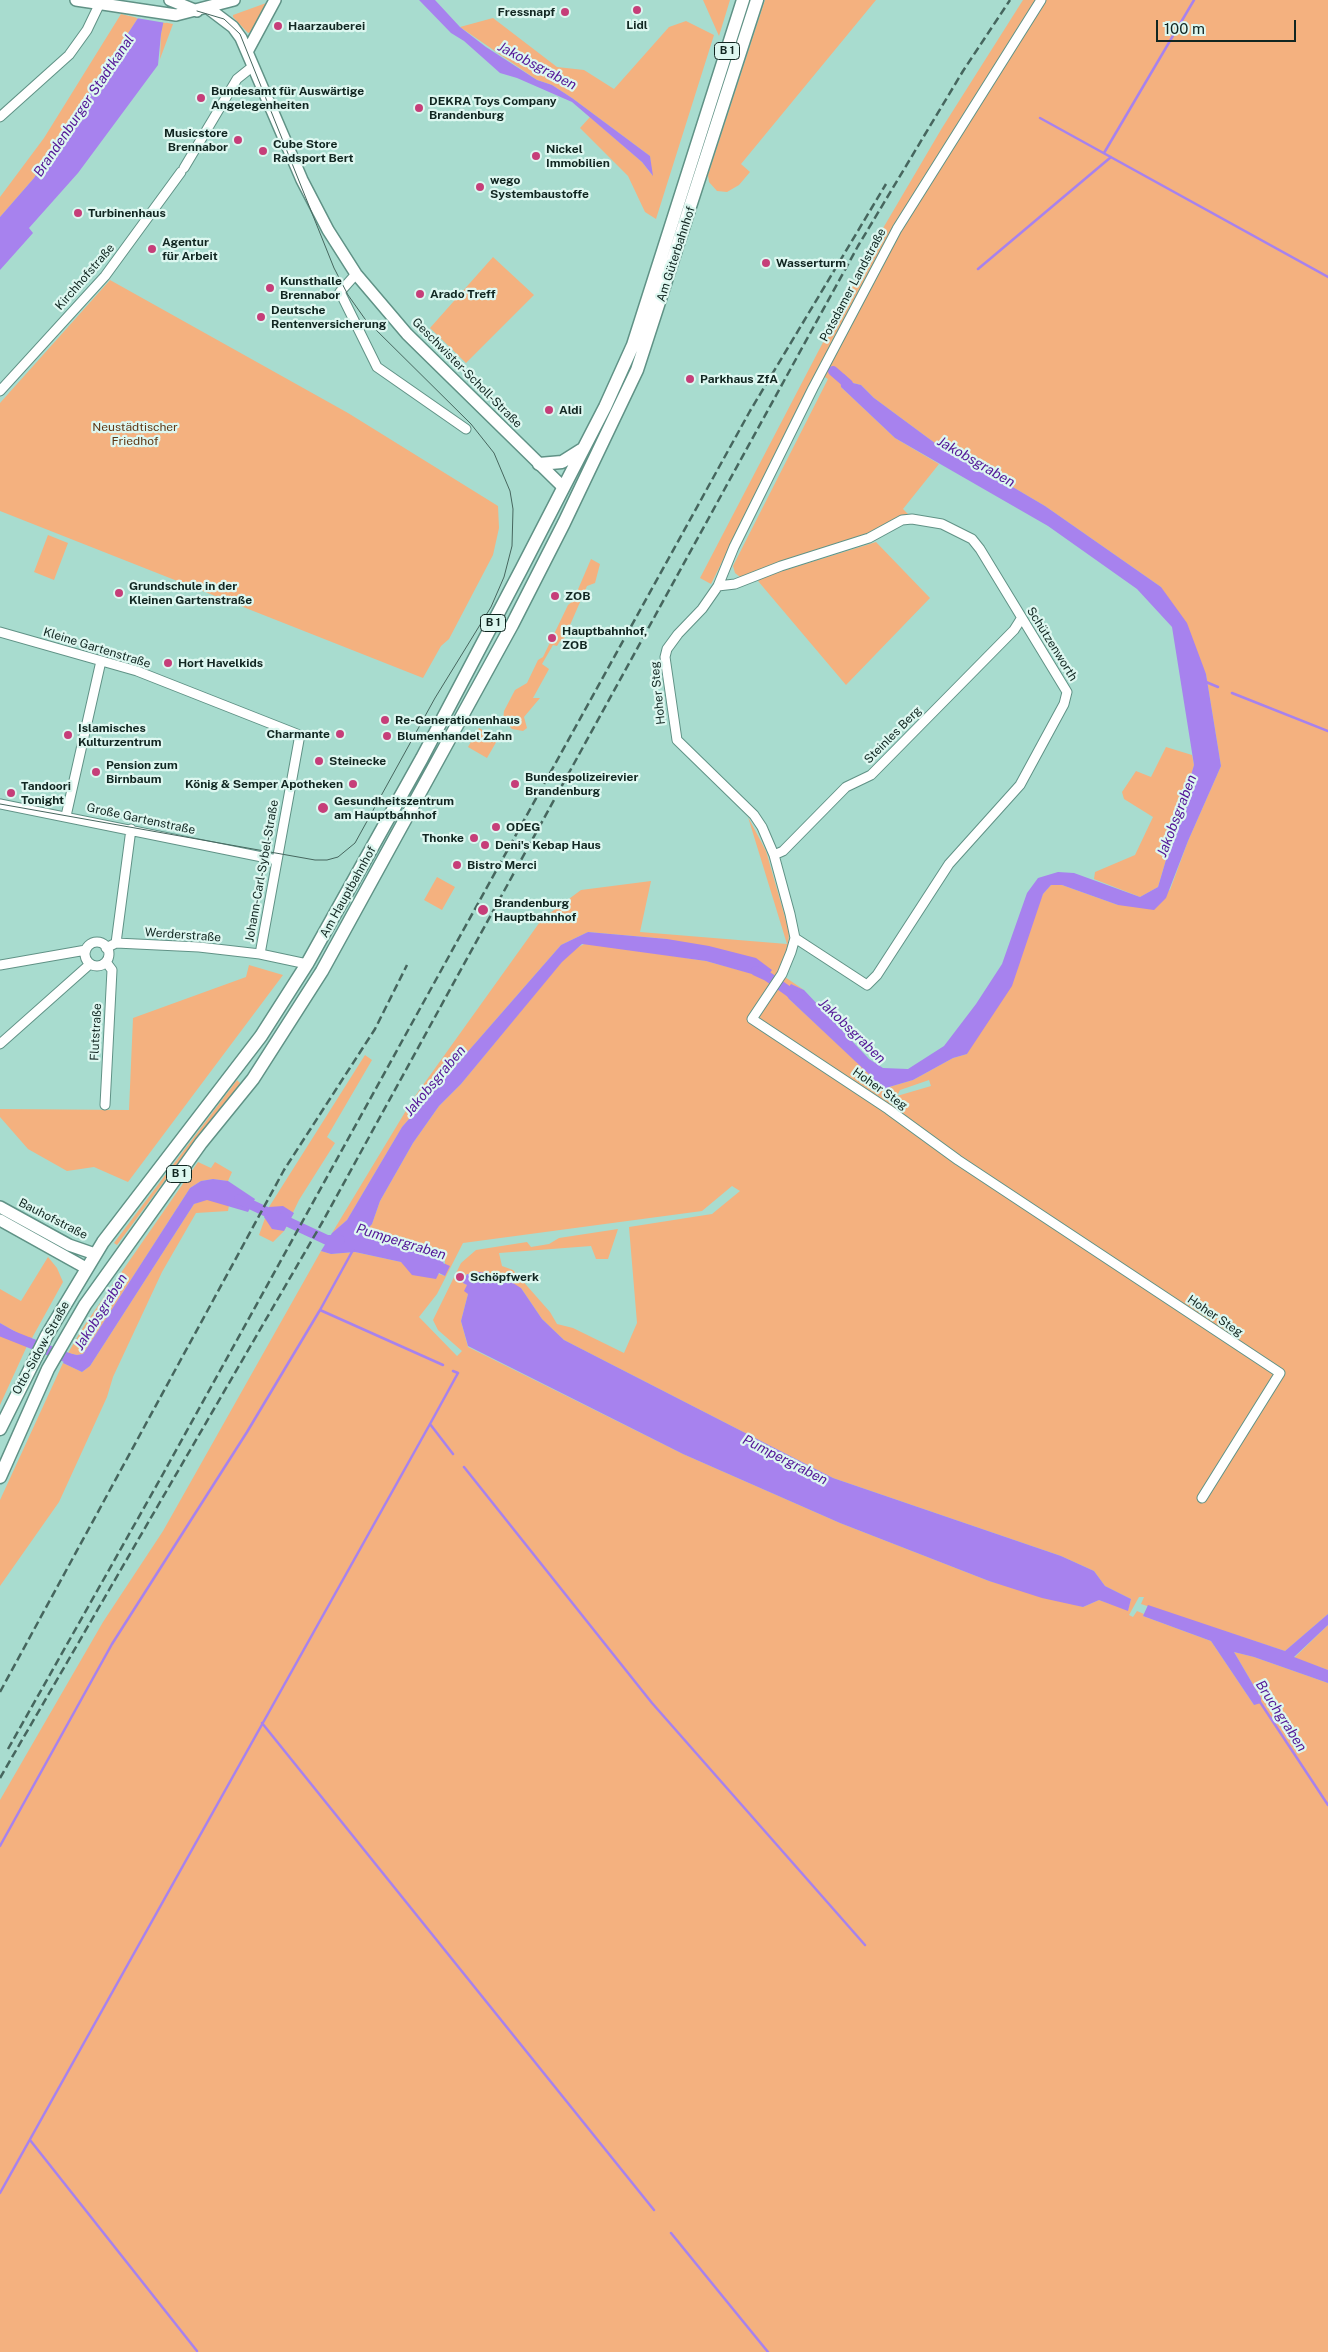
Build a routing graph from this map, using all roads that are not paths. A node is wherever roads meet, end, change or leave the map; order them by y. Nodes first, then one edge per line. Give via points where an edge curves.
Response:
1 (76, 0) edge
2 (234, 0) edge
3 (275, 0) edge
4 (743, 0) edge
5 (757, 0) edge
6 (1041, 0) edge
7 (174, 1) edge
8 (100, 3) junction
9 (202, 9) junction
10 (247, 52) junction
11 (252, 67) junction
12 (0, 117) edge
13 (686, 199) junction
14 (356, 274) junction
15 (0, 391) edge
16 (466, 429) dead end
17 (588, 440) junction
18 (539, 464) junction
19 (563, 488) junction
20 (576, 500) junction
21 (718, 586) junction
22 (712, 596) joint
23 (1021, 619) junction
24 (0, 632) edge
25 (101, 661) junction
26 (297, 734) joint
27 (0, 804) edge
28 (66, 816) junction
29 (131, 830) junction
30 (774, 855) junction
31 (277, 860) junction
32 (795, 938) junction
33 (116, 942) junction
34 (106, 948) junction
35 (86, 950) junction
36 (260, 954) junction
37 (106, 962) junction
38 (90, 964) junction
39 (307, 964) junction
40 (0, 965) edge
41 (322, 971) junction
42 (0, 1044) edge
43 (237, 1067) junction
44 (253, 1079) junction
45 (105, 1105) dead end
46 (0, 1207) edge
47 (0, 1220) edge
48 (95, 1254) junction
49 (86, 1268) junction
50 (107, 1272) junction
51 (0, 1429) edge
52 (0, 1477) edge
53 (1202, 1498) dead end

1 - 8 street
2 - 9 street
3 - 10 street
4 - 13 main road, Am Güterbahnhof / B 1
5 - 13 main road, Am Güterbahnhof
6 - 21 street, Potsdamer Landstraße via 897,229 734,546
7 - 9 street, Geschwister-Scholl-Straße
8 - 9 street via 174,15
8 - 12 street via 87,30 69,55
9 - 10 street, Geschwister-Scholl-Straße via 237,32
10 - 11 street, Geschwister-Scholl-Straße
11 - 14 street, Geschwister-Scholl-Straße via 302,180
11 - 15 street, Kirchhofstraße via 237,79 183,170 105,276
13 - 17 main road, Am Güterbahnhof / B 1 via 633,345
13 - 20 main road, Am Güterbahnhof / B 1 via 637,370
14 - 16 street via 340,292 377,367
14 - 18 street, Geschwister-Scholl-Straße via 406,334
17 - 18 main road via 570,458 554,464
17 - 19 main road, Am Güterbahnhof / B 1
18 - 19 street, Geschwister-Scholl-Straße
19 - 20 main road
19 - 39 main road, Am Hauptbahnhof / B 1 via 422,758
20 - 41 main road, Am Hauptbahnhof / B 1 via 505,638
21 - 22 street, Potsdamer Landstraße
21 - 23 street, Schützenworth via 735,584 869,538 902,520 923,520 942,524 972,539
22 - 30 street, Hoher Steg via 667,649 665,657 675,735 705,770 754,816
23 - 30 street, Steinles Berg via 1014,630 871,775 846,786 783,852
23 - 32 street, Schützenworth via 1067,692 1064,704 1014,793 949,864 867,985
24 - 25 street, Kleine Gartenstraße
25 - 26 street, Kleine Gartenstraße via 137,671
25 - 28 street
26 - 31 street, Johann-Carl-Sybel-Straße via 299,740
27 - 28 street, Große Gartenstraße
28 - 29 street, Große Gartenstraße
29 - 31 street, Große Gartenstraße
29 - 33 street
30 - 32 street, Hoher Steg
31 - 36 street, Johann-Carl-Sybel-Straße
32 - 53 street, Hoher Steg via 782,974 752,1018 958,1160 1280,1373
33 - 34 street
33 - 36 street, Werderstraße
34 - 35 street via 97,943 90,944
34 - 37 street via 109,954
35 - 38 street
35 - 40 street
36 - 39 street, Werderstraße
37 - 38 street via 100,966
37 - 45 street, Flutstraße via 112,970
38 - 42 street
39 - 41 main road
39 - 43 main road, Am Hauptbahnhof / B 1
41 - 44 main road, Am Hauptbahnhof / B 1
43 - 44 main road
43 - 48 main road, Am Hauptbahnhof / B 1
44 - 50 main road, Am Hauptbahnhof / B 1 via 201,1143
46 - 48 street, Bauhofstraße via 69,1245
47 - 49 street, Bauhofstraße
48 - 49 main road, Am Hauptbahnhof / B 1
48 - 50 main road
49 - 50 main road
49 - 51 main road, Otto-Sidow-Straße / B 1 via 32,1362
50 - 52 main road, Otto-Sidow-Straße / B 1 via 62,1342

